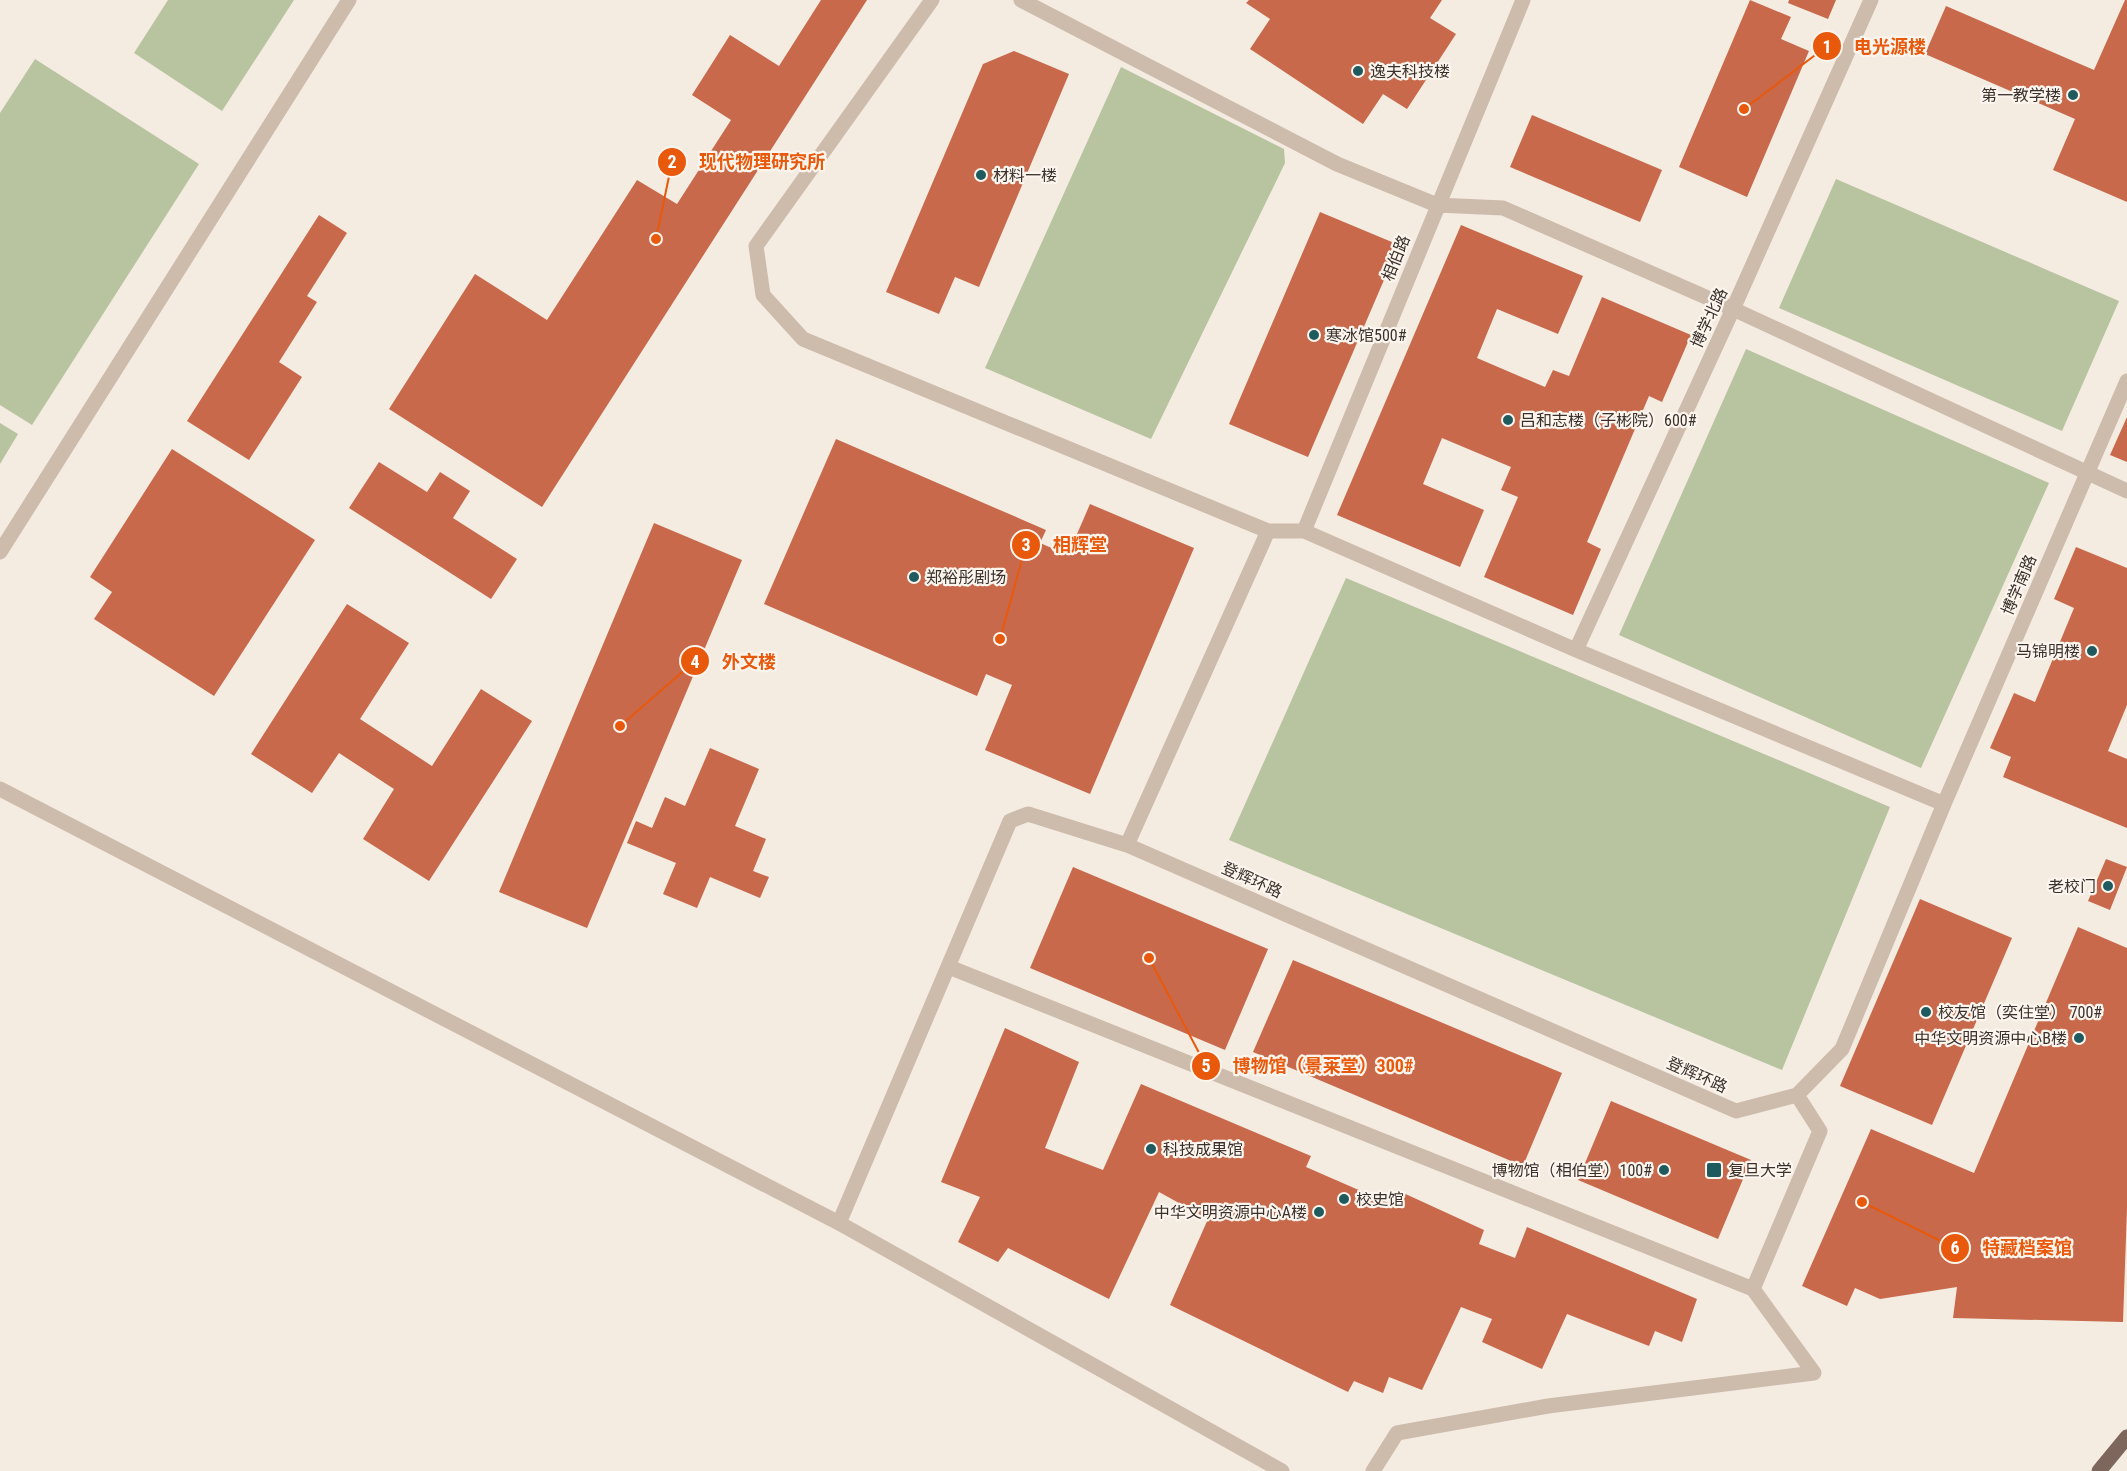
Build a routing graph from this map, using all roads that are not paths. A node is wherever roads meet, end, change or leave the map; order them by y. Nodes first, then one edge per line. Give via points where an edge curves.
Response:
1 (349, 0) edge
2 (932, 0) edge
3 (1021, 0) edge
4 (1523, 0) edge
5 (1871, 0) edge
6 (1437, 205) junction
7 (1733, 309) junction
8 (2127, 381) edge
9 (2087, 473) junction
10 (2127, 491) edge
11 (1268, 531) junction
12 (1304, 531) junction
13 (0, 552) edge
14 (1576, 650) junction
15 (0, 789) edge
16 (1944, 804) junction
17 (1127, 845) junction
18 (949, 967) junction
19 (1797, 1095) junction
20 (839, 1223) junction
21 (1753, 1289) junction
22 (2127, 1437) edge
23 (1282, 1471) edge
24 (1373, 1471) edge
25 (2099, 1471) edge

1 - 13 lane
2 - 11 lane via 756,246 763,296 803,339
3 - 6 lane via 1337,164
4 - 6 lane, 相伯路
5 - 7 lane, 博学北路
6 - 7 lane via 1503,208
6 - 12 lane, 相伯路
7 - 9 lane
7 - 14 lane, 博学北路
8 - 9 lane, 博学南路
9 - 10 lane
9 - 16 lane, 博学南路
11 - 12 lane
11 - 17 lane
12 - 14 lane
14 - 16 lane
15 - 20 lane
16 - 19 lane via 1842,1049
17 - 18 lane, 登辉环路 via 1028,814 1010,821
17 - 19 lane, 登辉环路 via 1736,1111
18 - 20 lane, 登辉环路
18 - 21 lane
19 - 21 lane via 1820,1131
20 - 23 lane
21 - 24 lane via 1814,1373 1548,1406 1397,1433
22 - 25 main road

